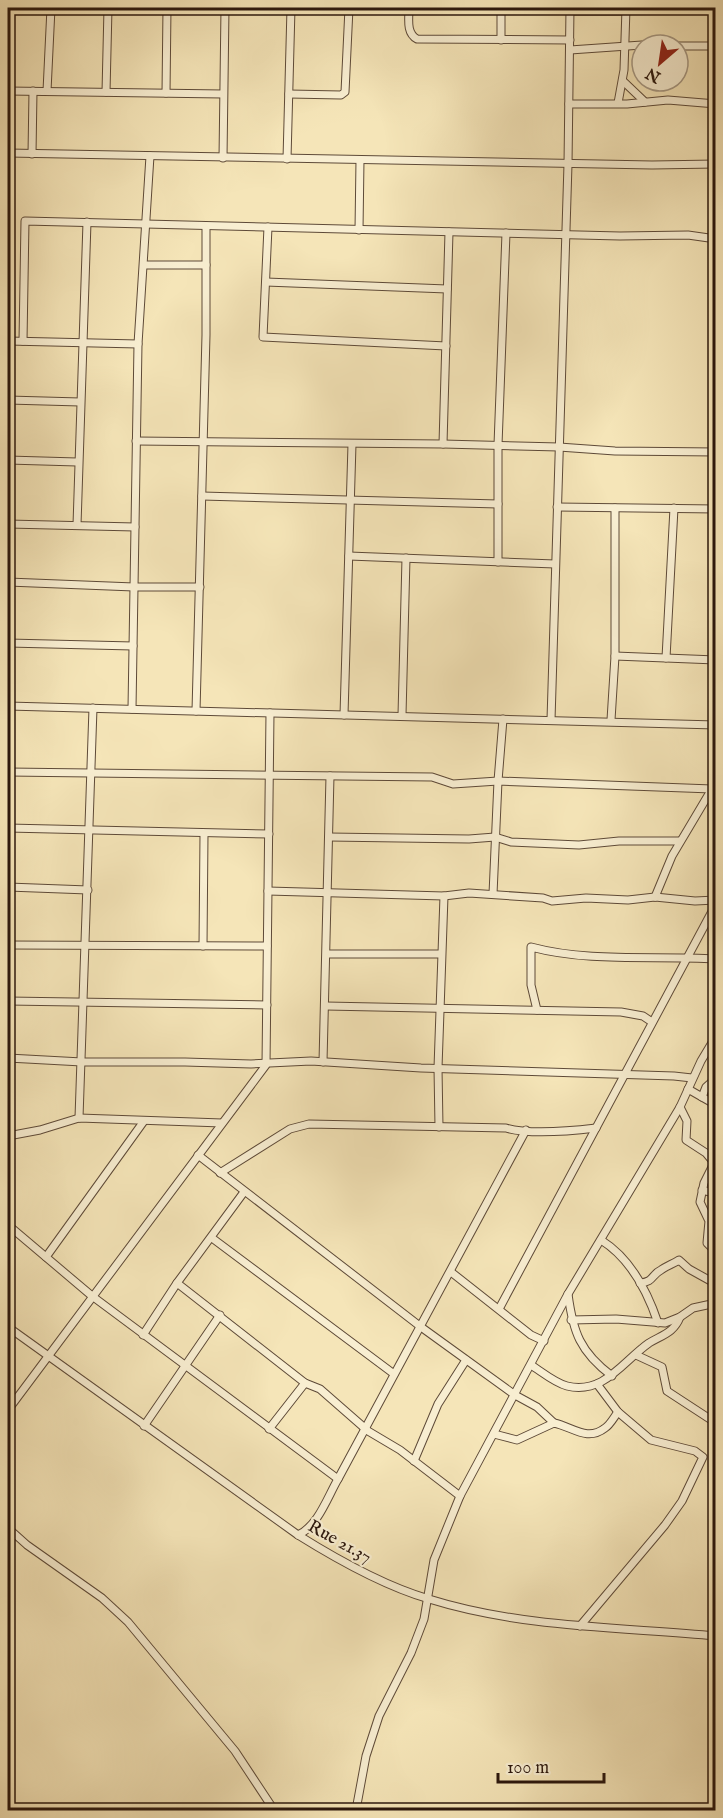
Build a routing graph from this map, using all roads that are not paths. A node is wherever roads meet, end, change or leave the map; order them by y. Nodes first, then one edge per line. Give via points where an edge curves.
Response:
1 (51, 8) edge
2 (108, 8) edge
3 (167, 8) edge
4 (225, 8) edge
5 (291, 8) edge
6 (350, 8) edge
7 (409, 8) edge
8 (501, 8) edge
9 (570, 9) edge
10 (626, 9) edge
11 (501, 40) junction
12 (570, 40) junction
13 (626, 46) junction
14 (630, 46) edge
15 (690, 46) edge
16 (716, 46) edge
17 (570, 50) junction
18 (623, 81) junction
19 (8, 91) edge
20 (33, 91) junction
21 (47, 91) junction
22 (106, 92) junction
23 (166, 93) junction
24 (223, 94) junction
25 (289, 94) junction
26 (645, 102) junction
27 (618, 103) junction
28 (569, 104) junction
29 (716, 104) edge
30 (8, 153) edge
31 (32, 154) junction
32 (150, 156) junction
33 (223, 158) junction
34 (287, 159) junction
35 (360, 160) junction
36 (568, 164) junction
37 (716, 164) edge
38 (87, 222) junction
39 (147, 224) junction
40 (206, 226) junction
41 (268, 227) junction
42 (359, 230) junction
43 (449, 232) junction
44 (506, 233) junction
45 (565, 235) junction
46 (716, 239) edge
47 (144, 265) junction
48 (206, 265) junction
49 (266, 282) junction
50 (447, 289) junction
51 (8, 341) edge
52 (23, 341) junction
53 (82, 342) junction
54 (138, 344) junction
55 (446, 346) junction
56 (8, 400) edge
57 (80, 402) junction
58 (136, 441) junction
59 (203, 443) junction
60 (352, 444) junction
61 (443, 444) junction
62 (498, 445) junction
63 (559, 447) junction
64 (716, 452) edge
65 (8, 460) edge
66 (77, 462) junction
67 (202, 496) junction
68 (350, 500) junction
69 (498, 504) junction
70 (557, 507) junction
71 (615, 508) junction
72 (674, 508) junction
73 (716, 509) edge
74 (8, 524) edge
75 (77, 525) junction
76 (135, 527) junction
77 (349, 556) junction
78 (406, 558) junction
79 (498, 562) junction
80 (555, 564) junction
81 (8, 582) edge
82 (134, 587) junction
83 (200, 587) junction
84 (8, 643) edge
85 (133, 646) junction
86 (615, 656) junction
87 (666, 658) junction
88 (716, 660) edge
89 (8, 706) edge
90 (93, 708) junction
91 (132, 709) junction
92 (196, 711) junction
93 (270, 713) junction
94 (344, 715) junction
95 (402, 716) junction
96 (503, 719) junction
97 (551, 720) junction
98 (611, 720) junction
99 (716, 724) edge
100 (8, 772) edge
101 (92, 773) junction
102 (270, 774) junction
103 (330, 776) junction
104 (498, 781) junction
105 (714, 785) edge
106 (8, 828) edge
107 (90, 830) junction
108 (204, 834) junction
109 (269, 834) junction
110 (329, 837) junction
111 (495, 837) junction
112 (680, 840) junction
113 (8, 886) edge
114 (88, 890) junction
115 (268, 891) junction
116 (328, 893) junction
117 (493, 894) junction
118 (444, 896) junction
119 (655, 897) junction
120 (716, 902) edge
121 (8, 945) edge
122 (86, 945) junction
123 (203, 946) junction
124 (267, 946) junction
125 (327, 954) junction
126 (441, 954) junction
127 (686, 959) junction
128 (716, 959) edge
129 (8, 1000) edge
130 (84, 1002) junction
131 (267, 1005) junction
132 (326, 1006) junction
133 (440, 1008) junction
134 (537, 1010) junction
135 (652, 1022) junction
136 (716, 1036) edge
137 (8, 1058) edge
138 (81, 1062) junction
139 (324, 1062) junction
140 (266, 1065) junction
141 (438, 1068) junction
142 (624, 1074) junction
143 (716, 1077) edge
144 (693, 1078) junction
145 (688, 1089) junction
146 (702, 1096) junction
147 (716, 1105) edge
148 (680, 1107) junction
149 (80, 1118) junction
150 (144, 1121) junction
151 (222, 1123) junction
152 (439, 1127) junction
153 (596, 1128) junction
154 (526, 1131) junction
155 (8, 1136) edge
156 (198, 1155) junction
157 (715, 1164) edge
158 (220, 1173) junction
159 (702, 1190) junction
160 (244, 1192) junction
161 (716, 1194) edge
162 (8, 1226) edge
163 (212, 1238) junction
164 (601, 1240) junction
165 (716, 1252) edge
166 (46, 1257) junction
167 (451, 1272) junction
168 (177, 1283) junction
169 (640, 1283) junction
170 (716, 1284) edge
171 (568, 1294) junction
172 (92, 1296) junction
173 (716, 1303) edge
174 (499, 1309) junction
175 (220, 1314) junction
176 (680, 1317) junction
177 (571, 1320) junction
178 (658, 1323) junction
179 (421, 1327) junction
180 (8, 1330) edge
181 (143, 1335) junction
182 (544, 1341) junction
183 (636, 1355) junction
184 (47, 1356) junction
185 (466, 1360) junction
186 (531, 1365) junction
187 (185, 1366) junction
188 (394, 1374) junction
189 (612, 1376) junction
190 (305, 1383) junction
191 (597, 1384) junction
192 (515, 1395) junction
193 (8, 1410) edge
194 (618, 1412) junction
195 (554, 1423) junction
196 (716, 1423) edge
197 (144, 1426) junction
198 (269, 1429) junction
199 (365, 1429) junction
200 (494, 1434) junction
201 (414, 1461) junction
202 (338, 1479) junction
203 (460, 1496) junction
204 (8, 1528) edge
205 (298, 1535) junction
206 (428, 1599) junction
207 (579, 1626) junction
208 (716, 1636) edge
209 (274, 1810) edge
210 (356, 1810) edge

1 - 21 street
2 - 22 street
3 - 23 street
4 - 24 street
5 - 25 street
6 - 25 street via 345,92
7 - 11 street via 409,31 417,39
8 - 11 street
9 - 10 street
9 - 12 street
10 - 13 street
11 - 12 street
12 - 17 street
13 - 14 street
13 - 17 street
13 - 18 street
15 - 16 street
17 - 28 street
18 - 26 street
18 - 27 street
19 - 20 street
20 - 21 street
20 - 31 street
21 - 22 street
22 - 23 street
23 - 24 street
24 - 33 street
25 - 34 street
26 - 27 street
26 - 29 street
27 - 28 street
28 - 36 street
30 - 31 street
31 - 32 street
32 - 33 street
32 - 39 street
33 - 34 street
34 - 35 street
35 - 36 street
35 - 42 street
36 - 37 street
36 - 45 street
38 - 39 street
38 - 52 street via 25,221
38 - 53 street
39 - 40 street
39 - 47 street
40 - 41 street
40 - 48 street
41 - 42 street
41 - 49 street
42 - 43 street
43 - 44 street
43 - 50 street
44 - 45 street
44 - 62 street
45 - 46 street via 688,235
45 - 63 street
47 - 48 street
47 - 54 street
48 - 59 street
49 - 50 street
49 - 55 street via 263,337
50 - 55 street
51 - 52 street
52 - 53 street
53 - 54 street
53 - 57 street
54 - 58 street
55 - 61 street
56 - 57 street
57 - 66 street
58 - 59 street
58 - 76 street
59 - 60 street
59 - 67 street
60 - 61 street
60 - 68 street
61 - 62 street
62 - 63 street
62 - 69 street
63 - 64 street
63 - 70 street
65 - 66 street
66 - 75 street
67 - 68 street
67 - 83 street
68 - 69 street
68 - 77 street
69 - 79 street
70 - 71 street
70 - 80 street
71 - 72 street
71 - 86 street
72 - 73 street
72 - 87 street
74 - 75 street
75 - 76 street
76 - 82 street
77 - 78 street
77 - 94 street
78 - 79 street
78 - 95 street
79 - 80 street
80 - 97 street
81 - 82 street
82 - 83 street
82 - 85 street
83 - 92 street
84 - 85 street
85 - 91 street
86 - 87 street
86 - 98 street
87 - 88 street
89 - 90 street
90 - 91 street
90 - 101 street
91 - 92 street
92 - 93 street
93 - 94 street
93 - 102 street
94 - 95 street
95 - 96 street
96 - 97 street
96 - 104 street
97 - 98 street
98 - 99 street
100 - 101 street
101 - 102 street
101 - 107 street
102 - 103 street
102 - 109 street
103 - 104 street via 432,777 453,784
103 - 110 street
104 - 105 street
104 - 111 street
105 - 112 street
106 - 107 street
107 - 108 street
107 - 114 street
108 - 109 street
108 - 123 street
109 - 115 street
110 - 111 street
110 - 116 street
111 - 112 street via 511,842 579,845
111 - 117 street
112 - 119 street
113 - 114 street
114 - 122 street
115 - 116 street
115 - 124 street
116 - 118 street
116 - 125 street
117 - 118 street
117 - 119 street via 552,901
118 - 126 street
119 - 120 street
120 - 127 street
121 - 122 street
122 - 123 street
122 - 130 street
123 - 124 street
124 - 131 street
125 - 126 street
125 - 132 street
126 - 133 street
127 - 128 street
127 - 134 street via 562,955 531,947 531,985
127 - 135 street
129 - 130 street
130 - 131 street
130 - 138 street
131 - 140 street
132 - 133 street
132 - 139 street
133 - 134 street
133 - 141 street
134 - 135 street via 621,1012 644,1016
135 - 142 street
136 - 144 street
137 - 138 street
138 - 140 street
138 - 149 street
139 - 140 street
139 - 141 street
140 - 151 street
141 - 142 street
141 - 152 street
142 - 144 street
142 - 153 street
143 - 146 street
144 - 145 street
145 - 146 street
145 - 148 street
146 - 147 street
148 - 157 street via 687,1122 686,1140
148 - 164 street
149 - 150 street
149 - 155 street
150 - 151 street
150 - 166 street
151 - 156 street
152 - 154 street
152 - 158 street via 309,1124 290,1129
153 - 154 street
153 - 174 street
154 - 167 street
156 - 158 street
156 - 172 street
157 - 159 street
158 - 160 street
159 - 161 street
159 - 165 street via 700,1202 709,1221 707,1243
160 - 163 street
160 - 179 street
162 - 166 street
163 - 168 street
163 - 188 street
164 - 169 street via 631,1266
164 - 171 street
166 - 172 street
167 - 174 street
167 - 179 street
168 - 175 street
168 - 181 street
169 - 170 street via 650,1281 661,1269 679,1260
169 - 178 street
171 - 177 street
171 - 182 street
172 - 181 street
172 - 184 street
173 - 176 street via 693,1308
174 - 182 street
175 - 187 street
175 - 190 street
176 - 178 street
176 - 183 street via 667,1334
177 - 178 street
177 - 189 street via 587,1354
179 - 185 street
179 - 188 street
180 - 184 street, Rue 21.37
181 - 187 street
182 - 186 street
183 - 189 street
183 - 196 street via 662,1367 667,1390
184 - 193 street
184 - 197 street, Rue 21.37
185 - 192 street
185 - 201 street via 438,1404
186 - 191 street via 566,1386
186 - 192 street
187 - 197 street
187 - 198 street
188 - 199 street
189 - 191 street
190 - 198 street
190 - 199 street via 320,1389
191 - 194 street
192 - 195 street via 537,1407
192 - 200 street
194 - 195 street via 606,1428 594,1434 584,1435
194 - 207 street via 651,1440 695,1451 703,1457 670,1517
195 - 200 street via 517,1440
197 - 205 street, Rue 21.37
198 - 202 street
199 - 201 street
199 - 202 street
200 - 203 street
201 - 203 street
202 - 205 street via 313,1523
203 - 206 street via 434,1560
204 - 209 street via 128,1622 235,1751
205 - 206 street, Rue 21.37 via 374,1576
206 - 207 street, Rue 21.37 via 532,1621
206 - 210 street via 411,1653 379,1716 366,1756
207 - 208 street, Rue 21.37

